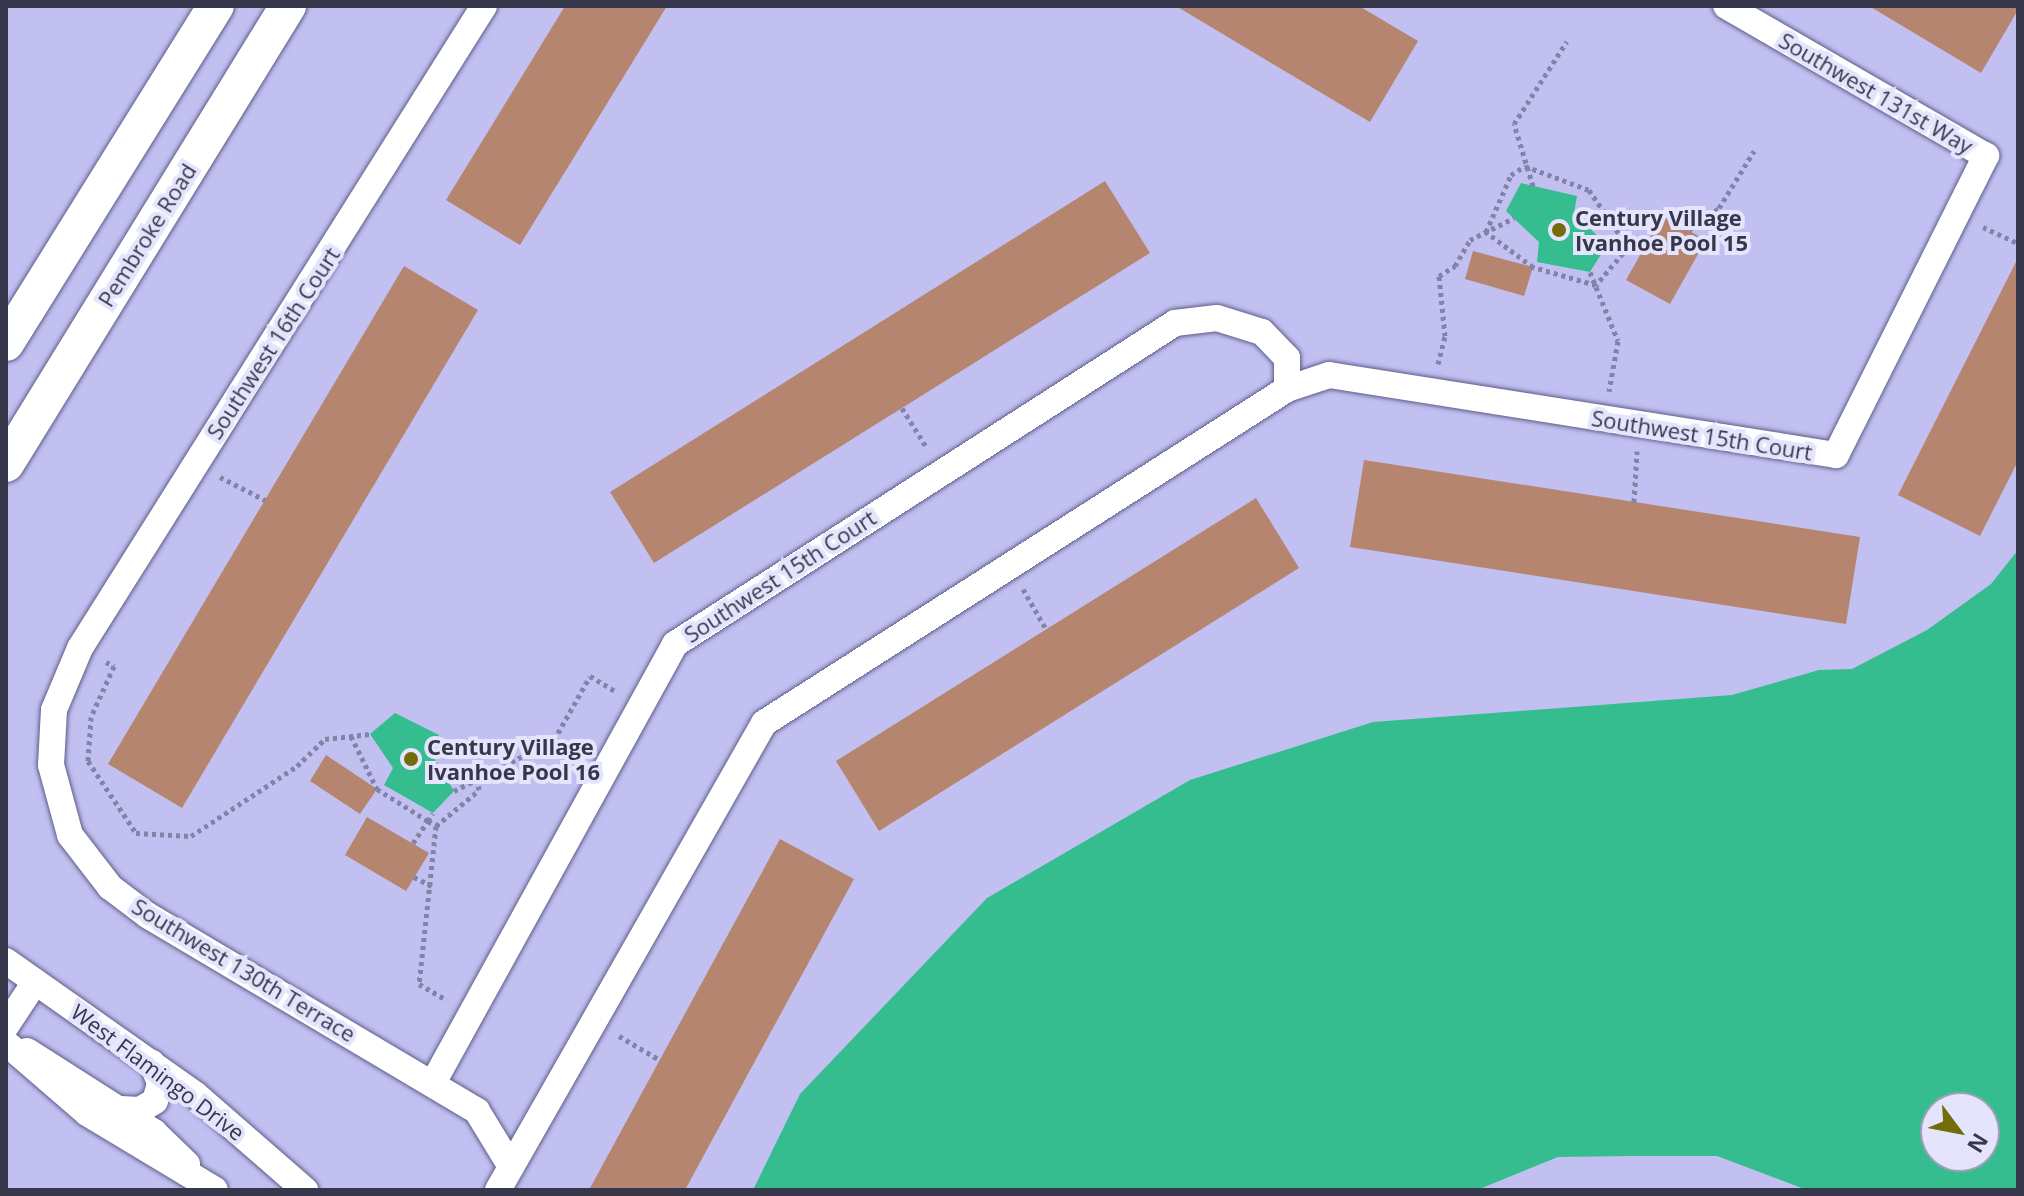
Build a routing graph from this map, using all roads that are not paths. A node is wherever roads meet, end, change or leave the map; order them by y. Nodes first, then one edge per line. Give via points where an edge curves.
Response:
1 (216, 6) edge
2 (288, 6) edge
3 (484, 6) edge
4 (1726, 6) edge
5 (1986, 156) joint
6 (6, 343) edge
7 (1287, 389) junction
8 (6, 464) edge
9 (65, 681) joint
10 (6, 961) edge
11 (35, 982) junction
12 (6, 1026) edge
13 (6, 1041) edge
14 (152, 1063) junction
15 (433, 1083) junction
16 (121, 1109) junction
17 (510, 1165) junction
18 (213, 1189) edge
19 (305, 1190) edge
20 (498, 1190) edge

1 - 6 main road
2 - 8 main road, Pembroke Road
3 - 9 street, Southwest 16th Court via 80,648
4 - 5 street, Southwest 131st Way
5 - 7 street, Southwest 15th Court via 1836,455 1329,375
7 - 15 street, Southwest 15th Court via 1287,358 1262,332 1217,318 1175,323 675,644
7 - 17 street, Southwest 15th Court via 764,723
9 - 15 street, Southwest 130th Terrace via 50,735 54,785 70,835 95,871 147,915
10 - 11 street, West Flamingo Drive
11 - 12 street
11 - 14 street, West Flamingo Drive
13 - 16 street
13 - 18 street via 87,1113
14 - 16 street via 160,1083 155,1101 140,1110
14 - 19 street, West Flamingo Drive
15 - 17 street, Southwest 130th Terrace via 477,1111
16 - 18 street
17 - 20 street, Southwest 15th Court

